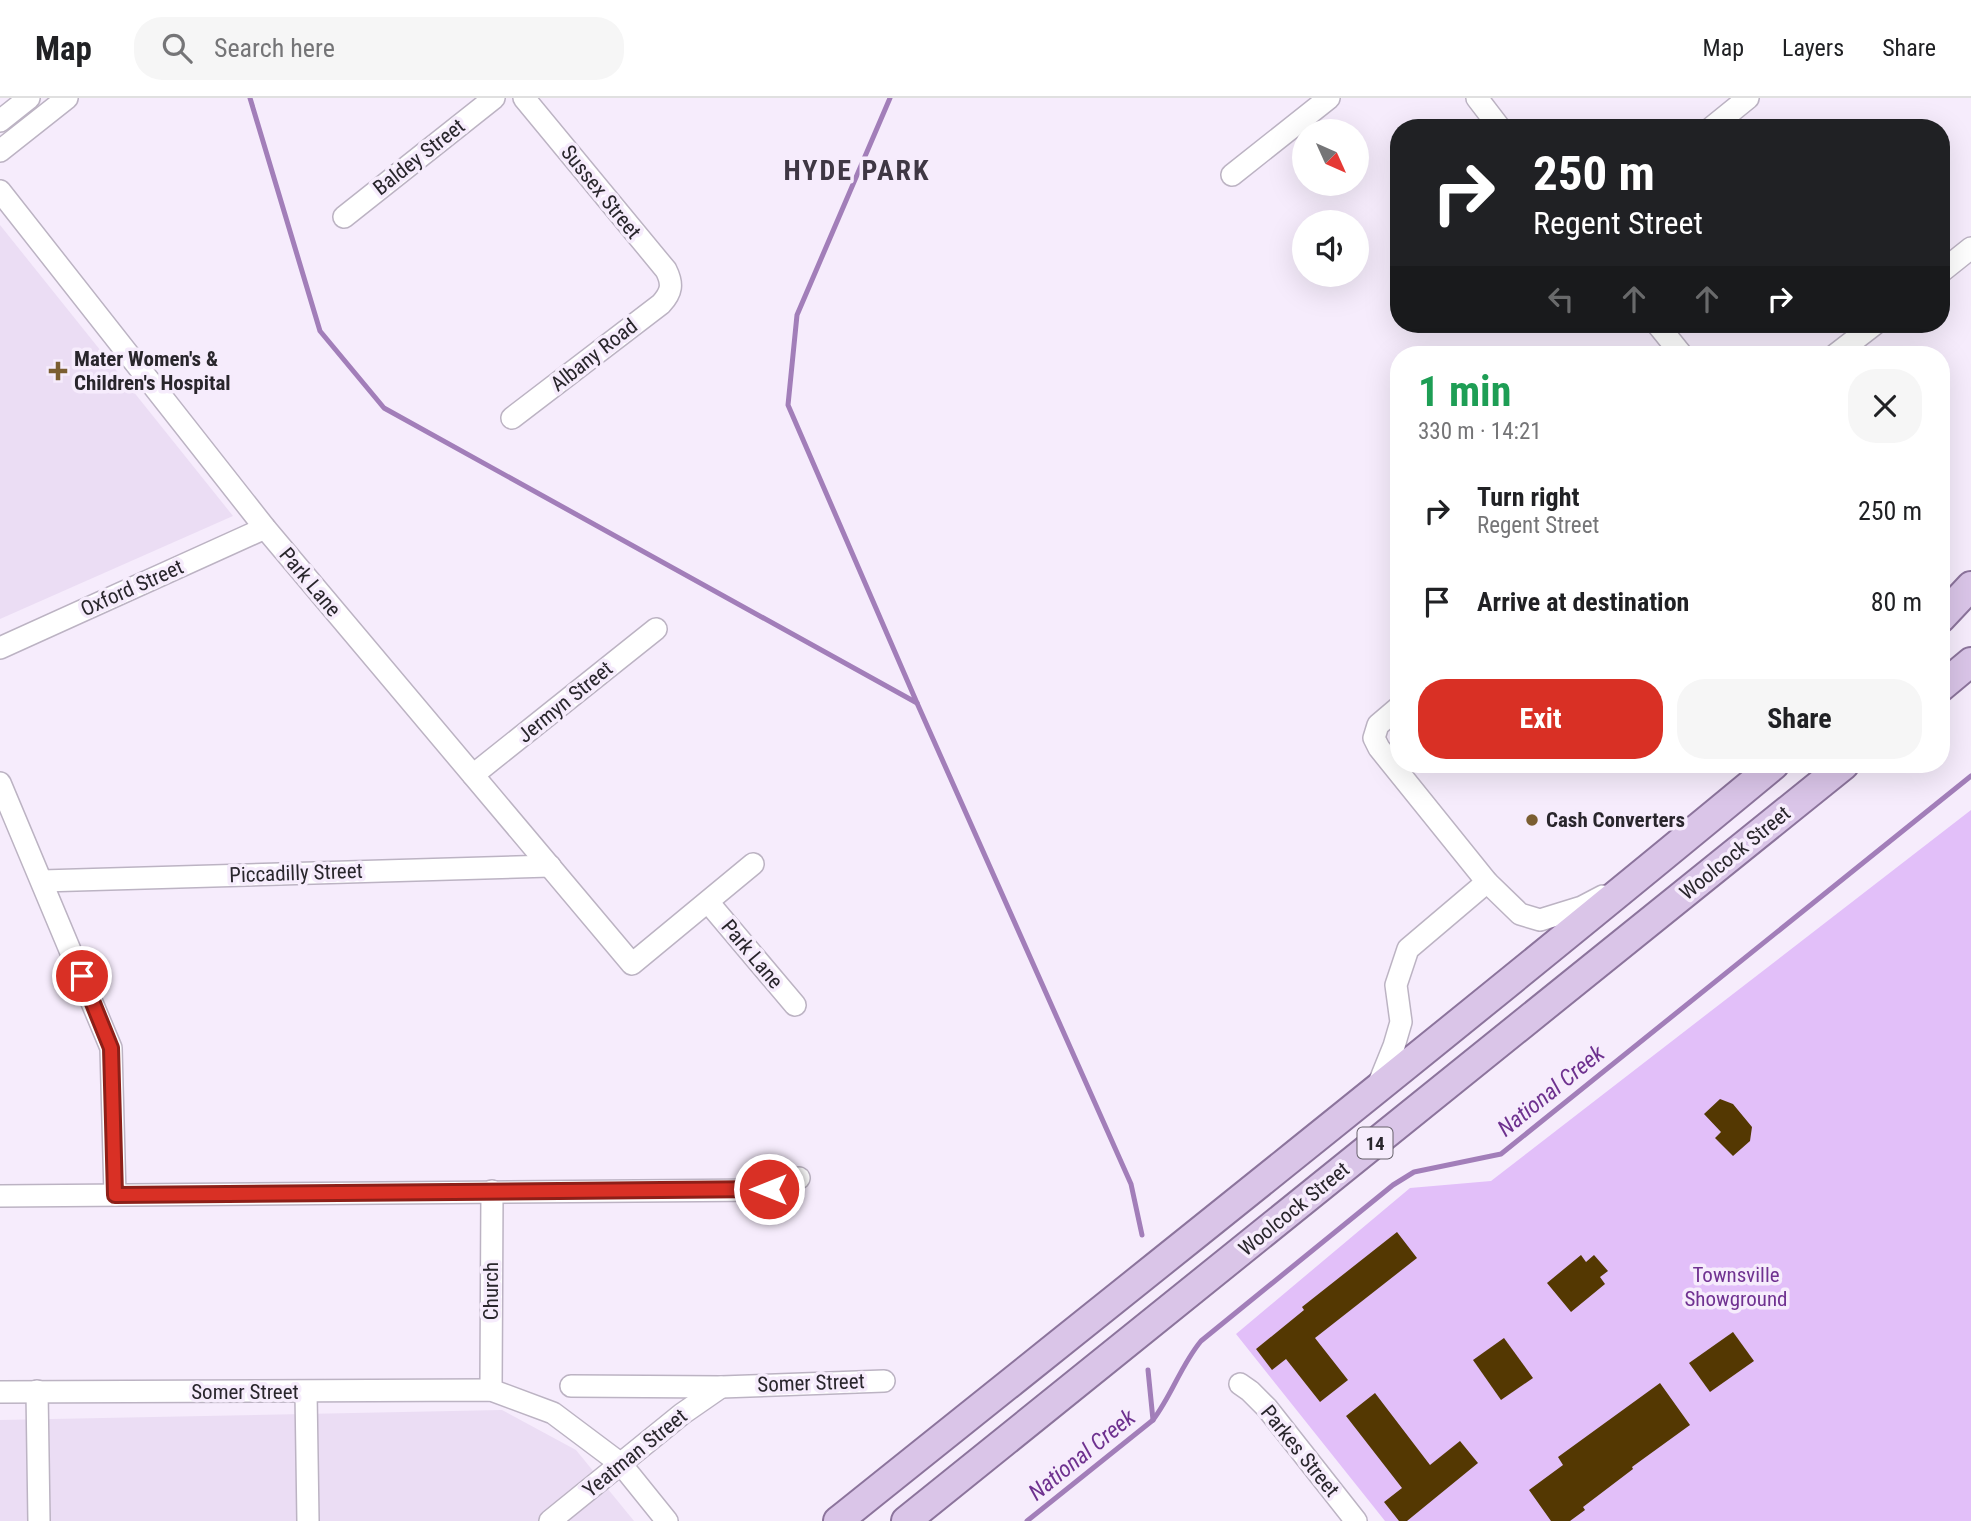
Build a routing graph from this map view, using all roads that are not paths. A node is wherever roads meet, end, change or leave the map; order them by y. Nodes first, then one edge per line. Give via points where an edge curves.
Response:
1 (29, 98) edge
2 (67, 98) edge
3 (494, 98) edge
4 (524, 98) edge
5 (1329, 98) edge
6 (1477, 98) edge
7 (1748, 98) edge
8 (1493, 119) edge
9 (1722, 119) edge
10 (0, 121) edge
11 (0, 151) edge
12 (1232, 175) dead end
13 (0, 191) edge
14 (344, 216) dead end
15 (1971, 248) edge
16 (1950, 265) edge
17 (672, 288) joint
18 (1863, 333) edge
19 (1847, 346) edge
20 (512, 418) dead end
21 (265, 528) junction
22 (1971, 586) edge
23 (1971, 602) edge
24 (1950, 608) edge
25 (1950, 620) edge
26 (656, 629) dead end
27 (0, 648) edge
28 (1971, 662) edge
29 (1950, 680) edge
30 (1390, 715) edge
31 (1390, 763) edge
32 (1399, 773) edge
33 (1763, 773) edge
34 (1834, 773) edge
35 (473, 775) junction
36 (0, 783) edge
37 (753, 864) dead end
38 (550, 866) junction
39 (1634, 880) junction
40 (42, 881) junction
41 (1488, 882) junction
42 (708, 902) junction
43 (795, 1005) dead end
44 (1376, 1089) junction
45 (799, 1178) dead end
46 (492, 1191) junction
47 (115, 1195) junction
48 (0, 1196) edge
49 (884, 1381) dead end
50 (1240, 1384) dead end
51 (571, 1385) dead end
52 (721, 1387) junction
53 (491, 1390) junction
54 (37, 1391) junction
55 (0, 1392) edge
56 (306, 1392) junction
57 (621, 1464) junction
58 (39, 1521) edge
59 (308, 1521) edge
60 (550, 1521) edge
61 (667, 1521) edge
62 (838, 1521) edge
63 (906, 1521) edge
64 (1356, 1521) edge

1 - 10 street
2 - 11 street
3 - 14 street, Baldey Street
4 - 17 street, Sussex Street via 666,270
5 - 12 street
6 - 8 street
7 - 9 street
13 - 21 street, Park Lane
15 - 16 street
17 - 20 street, Albany Road via 661,304
18 - 19 street
21 - 27 street, Oxford Street
21 - 35 street, Park Lane
22 - 24 main road
23 - 25 main road
26 - 35 street, Jermyn Street
28 - 29 main road
30 - 31 street via 1378,725 1374,738
32 - 41 street
33 - 39 main road, Woolcock Street / 14
34 - 63 main road, Woolcock Street / 14
35 - 38 street, Park Lane
36 - 40 street
37 - 42 street
38 - 40 street, Piccadilly Street
38 - 42 street, Park Lane via 632,964
39 - 41 street via 1582,907 1540,920 1520,914
39 - 44 main road, Woolcock Street / 14
40 - 47 street via 111,1048
41 - 44 street via 1408,949 1396,985 1401,1022
42 - 43 street, Park Lane
44 - 62 main road, Woolcock Street / 14
45 - 46 street via 769,1189
46 - 47 street
46 - 53 street, Church
47 - 48 street
49 - 52 street, Somer Street
50 - 64 street, Parkes Street via 1267,1408
51 - 52 street, Somer Street
52 - 57 street, Yeatman Street
53 - 56 street, Somer Street
53 - 57 street via 553,1413
54 - 55 street, Somer Street
54 - 56 street, Somer Street
54 - 58 street
56 - 59 street
57 - 60 street, Yeatman Street
57 - 61 street

